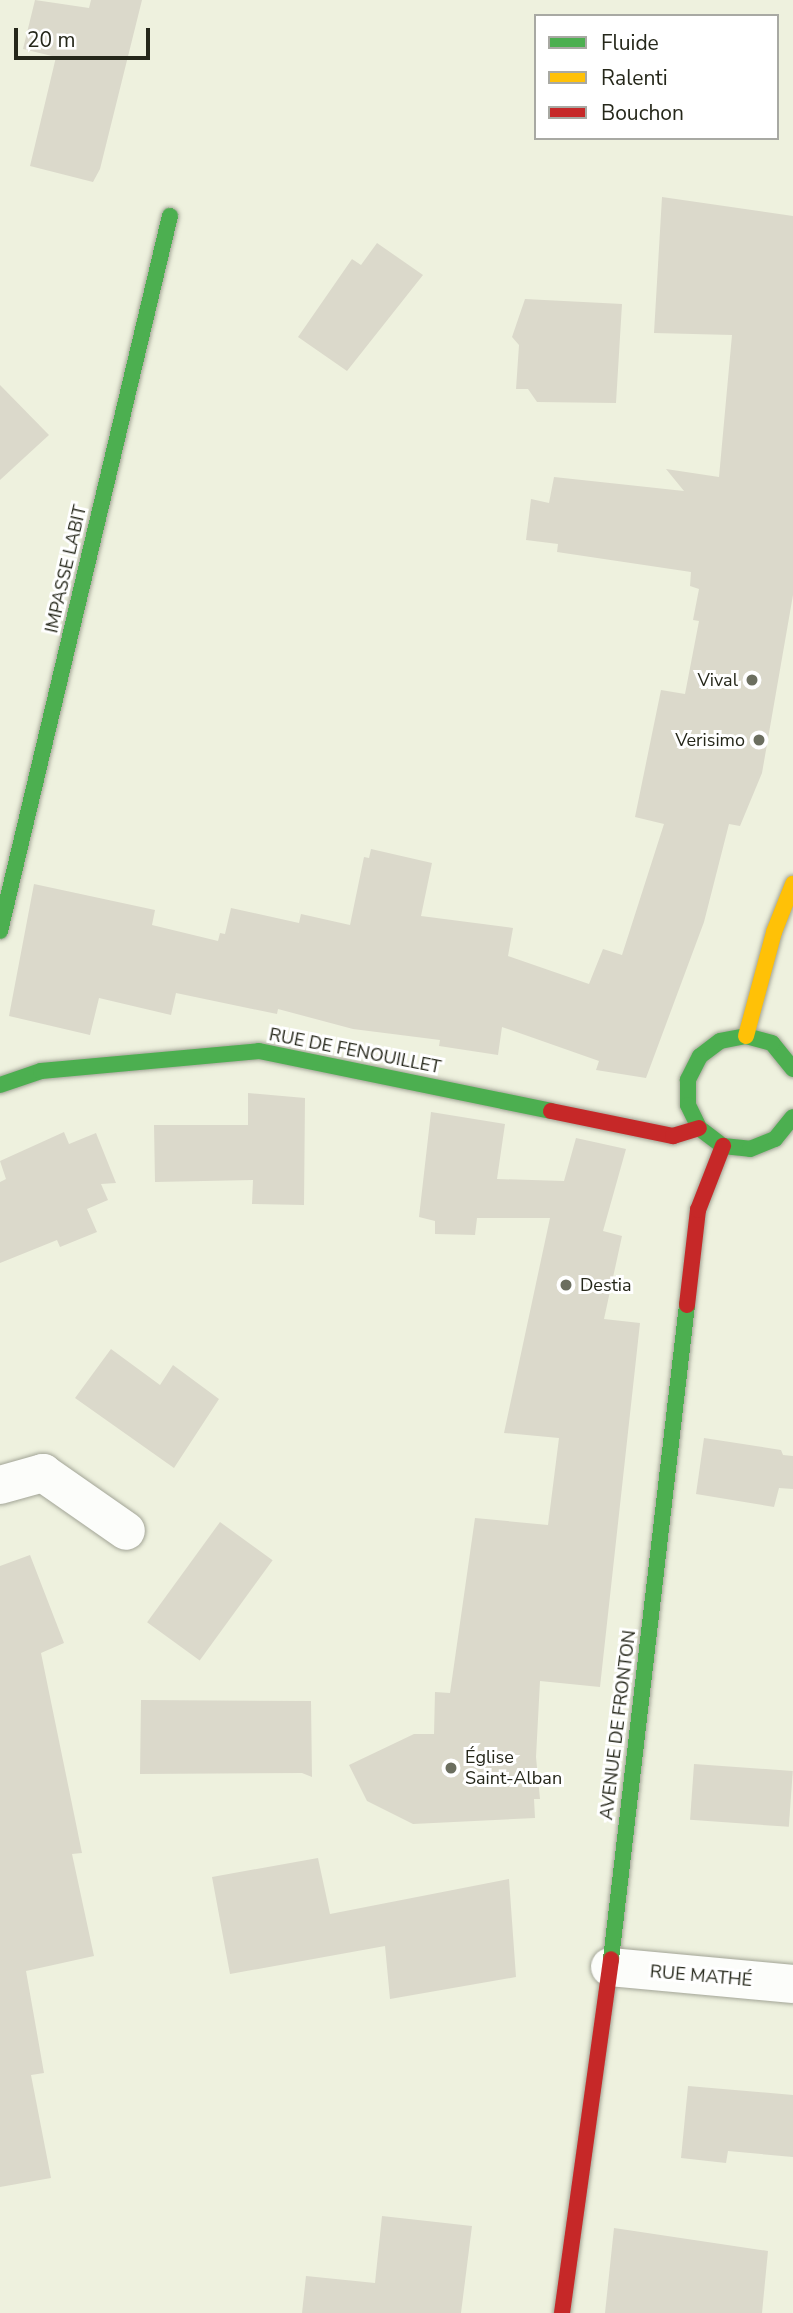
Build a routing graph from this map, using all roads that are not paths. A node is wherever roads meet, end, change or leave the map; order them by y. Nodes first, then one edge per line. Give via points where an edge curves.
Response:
1 (170, 216) dead end
2 (793, 884) edge
3 (0, 931) edge
4 (746, 1036) junction
5 (793, 1069) edge
6 (0, 1085) edge
7 (793, 1117) edge
8 (699, 1128) junction
9 (723, 1146) junction
10 (0, 1485) edge
11 (126, 1531) dead end
12 (610, 1967) junction
13 (793, 1984) edge
14 (562, 2313) edge

1 - 3 main road, IMPASSE LABIT
2 - 4 main road via 774,932
4 - 5 main road via 772,1044
4 - 8 main road via 720,1041 699,1056 688,1080 688,1105
6 - 8 main road, RUE DE FENOUILLET via 41,1071 259,1051 673,1136
7 - 9 main road via 775,1139 750,1149
8 - 9 main road
9 - 12 main road, AVENUE DE FRONTON via 698,1210
10 - 11 street via 43,1472
12 - 13 street, RUE MATHÉ
12 - 14 main road, AVENUE DE FRONTON

